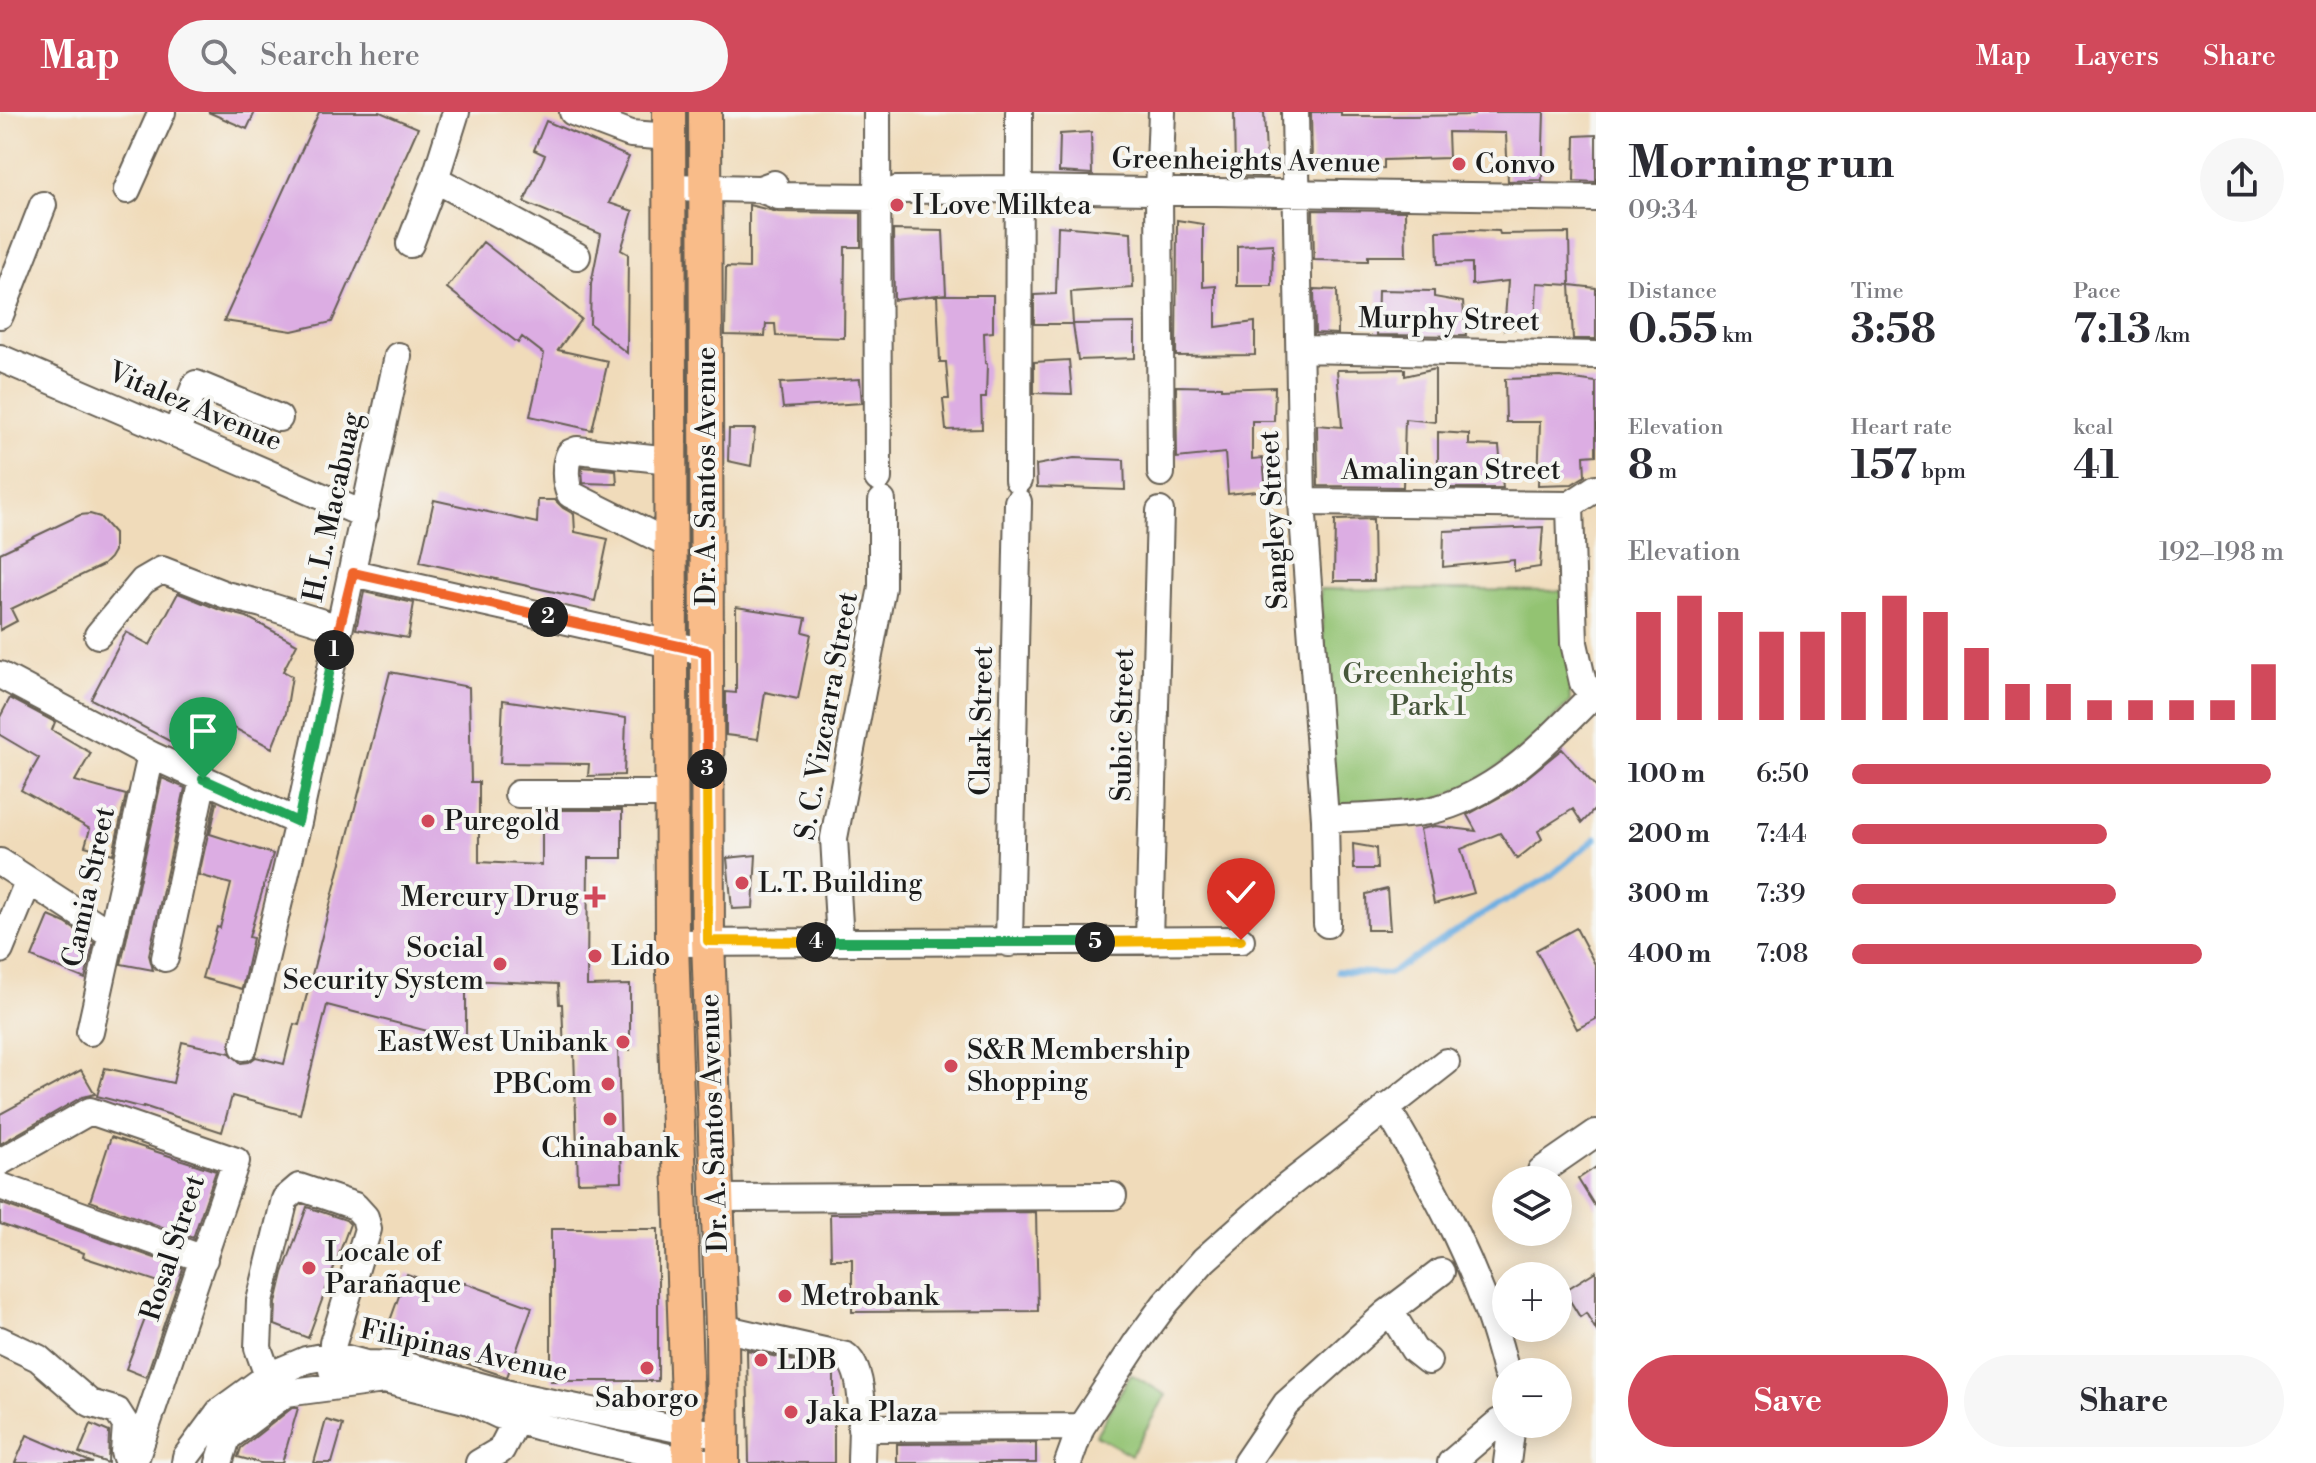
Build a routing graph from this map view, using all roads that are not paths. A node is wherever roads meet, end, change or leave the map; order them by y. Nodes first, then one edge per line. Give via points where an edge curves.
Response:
1 (162, 112) edge
2 (456, 112) edge
3 (573, 112) edge
4 (705, 112) edge
5 (877, 112) edge
6 (1019, 112) edge
7 (1162, 112) edge
8 (1295, 112) edge
9 (670, 124) edge
10 (435, 179) junction
11 (669, 187) junction
12 (704, 187) junction
13 (1020, 189) junction
14 (127, 190) dead end
15 (884, 190) junction
16 (1159, 192) junction
17 (1296, 193) junction
18 (1596, 198) edge
19 (43, 205) dead end
20 (410, 244) dead end
21 (577, 256) dead end
22 (0, 315) edge
23 (1300, 349) junction
24 (1596, 355) edge
25 (398, 356) dead end
26 (0, 358) edge
27 (279, 418) dead end
28 (176, 433) junction
29 (670, 460) junction
30 (1161, 473) dead end
31 (1596, 488) edge
32 (1302, 502) junction
33 (1570, 505) junction
34 (1160, 511) dead end
35 (365, 515) junction
36 (670, 544) junction
37 (353, 573) junction
38 (339, 628) junction
39 (98, 635) dead end
40 (670, 644) junction
41 (706, 652) junction
42 (0, 675) edge
43 (1595, 694) edge
44 (151, 755) junction
45 (203, 779) junction
46 (518, 794) dead end
47 (671, 794) junction
48 (1325, 819) junction
49 (298, 822) junction
50 (0, 862) edge
51 (28, 882) junction
52 (1327, 924) dead end
53 (111, 934) junction
54 (1241, 940) dead end
55 (708, 941) junction
56 (1149, 941) junction
57 (840, 942) junction
58 (672, 943) junction
59 (1009, 943) junction
60 (0, 950) edge
61 (165, 958) dead end
62 (90, 1032) dead end
63 (244, 1047) dead end
64 (1446, 1062) dead end
65 (1386, 1107) junction
66 (1596, 1133) edge
67 (0, 1162) edge
68 (1548, 1166) edge
69 (0, 1186) edge
70 (1113, 1196) dead end
71 (717, 1198) junction
72 (204, 1259) junction
73 (1441, 1272) dead end
74 (1390, 1311) junction
75 (722, 1328) junction
76 (0, 1340) edge
77 (332, 1355) junction
78 (1503, 1358) edge
79 (1428, 1361) dead end
80 (268, 1376) junction
81 (332, 1385) junction
82 (472, 1393) junction
83 (508, 1410) junction
84 (1081, 1427) junction
85 (861, 1428) junction
86 (1492, 1433) edge
87 (1506, 1438) edge
88 (689, 1452) edge
89 (723, 1452) edge
90 (497, 1459) edge
91 (131, 1463) edge
92 (185, 1463) edge
93 (219, 1463) edge
94 (861, 1463) edge
95 (1068, 1463) edge
96 (1246, 1463) edge
97 (1451, 1463) edge
98 (1507, 1463) edge

1 - 14 street
2 - 10 street
3 - 9 street via 631,134
4 - 12 main road, Dr. A. Santos Avenue
5 - 15 street, S. C. Vizcarra Street
6 - 13 street, Clark Street
7 - 16 street
8 - 17 street, Sangley Street
9 - 11 main road, Dr. A. Santos Avenue
10 - 20 street
10 - 21 street
11 - 12 street, Greenheights Avenue
11 - 29 main road, Dr. A. Santos Avenue
12 - 15 street, Greenheights Avenue via 760,189 778,182
12 - 41 main road, Dr. A. Santos Avenue
13 - 15 street, Greenheights Avenue
13 - 16 street, Greenheights Avenue
13 - 59 street, Clark Street
15 - 57 street, S. C. Vizcarra Street via 882,587 834,838
16 - 17 street, Greenheights Avenue
16 - 30 street
17 - 18 street, Greenheights Avenue
17 - 23 street, Sangley Street
19 - 22 street
23 - 24 street, Murphy Street
23 - 32 street, Sangley Street
25 - 35 street, H. L. Macabuag
26 - 28 street, Vitalez Avenue
27 - 28 street via 196,384
28 - 35 street, Vitalez Avenue
29 - 36 main road, Dr. A. Santos Avenue
29 - 36 street via 577,450 566,460 570,494
31 - 33 street, Amalingan Street
32 - 33 street, Amalingan Street
32 - 48 street, Sangley Street
33 - 43 street via 1574,643 1583,683
34 - 56 street, Subic Street
35 - 37 street, H. L. Macabuag
36 - 40 main road, Dr. A. Santos Avenue
37 - 38 street, H. L. Macabuag
37 - 40 street
38 - 39 street via 162,570 143,581
38 - 49 street, H. L. Macabuag
40 - 41 street
40 - 47 main road, Dr. A. Santos Avenue
41 - 55 main road, Dr. A. Santos Avenue
42 - 44 street
43 - 48 street via 1488,788 1457,803 1427,811
44 - 45 street
44 - 53 street, Camia Street
45 - 49 street
45 - 61 street
46 - 47 street
47 - 58 main road, Dr. A. Santos Avenue
48 - 52 street, Sangley Street
49 - 63 street, H. L. Macabuag
50 - 51 street
51 - 53 street
51 - 60 street
53 - 62 street, Camia Street
54 - 56 street
55 - 57 street
55 - 58 street
55 - 71 main road, Dr. A. Santos Avenue
56 - 59 street
57 - 59 street
58 - 88 main road, Dr. A. Santos Avenue
64 - 65 street
65 - 78 street via 1466,1254
65 - 84 street via 1204,1260 1165,1304
66 - 68 street
67 - 72 street, Rosal Street via 90,1111 236,1161
69 - 72 street
70 - 71 street
71 - 75 main road, Dr. A. Santos Avenue
72 - 91 street, Rosal Street
73 - 74 street
74 - 79 street via 1414,1350
74 - 96 street via 1286,1404
75 - 85 street via 846,1356 859,1378
75 - 89 main road, Dr. A. Santos Avenue
76 - 91 street via 38,1358 90,1403 117,1411 126,1425 124,1452
77 - 80 street, Filipinas Avenue
77 - 80 street via 368,1229 355,1206 299,1187 285,1199 260,1301 258,1348
77 - 81 street
77 - 82 street, Filipinas Avenue via 366,1364 403,1365
80 - 92 street, Filipinas Avenue via 220,1411
81 - 82 street, Filipinas Avenue via 384,1380
81 - 93 street, Filipinas Avenue via 286,1393 227,1438
82 - 83 street, Filipinas Avenue
83 - 88 street, Filipinas Avenue
83 - 90 street
84 - 85 street
84 - 95 street
85 - 94 street
86 - 97 street
87 - 98 street
88 - 89 street, Filipinas Avenue

